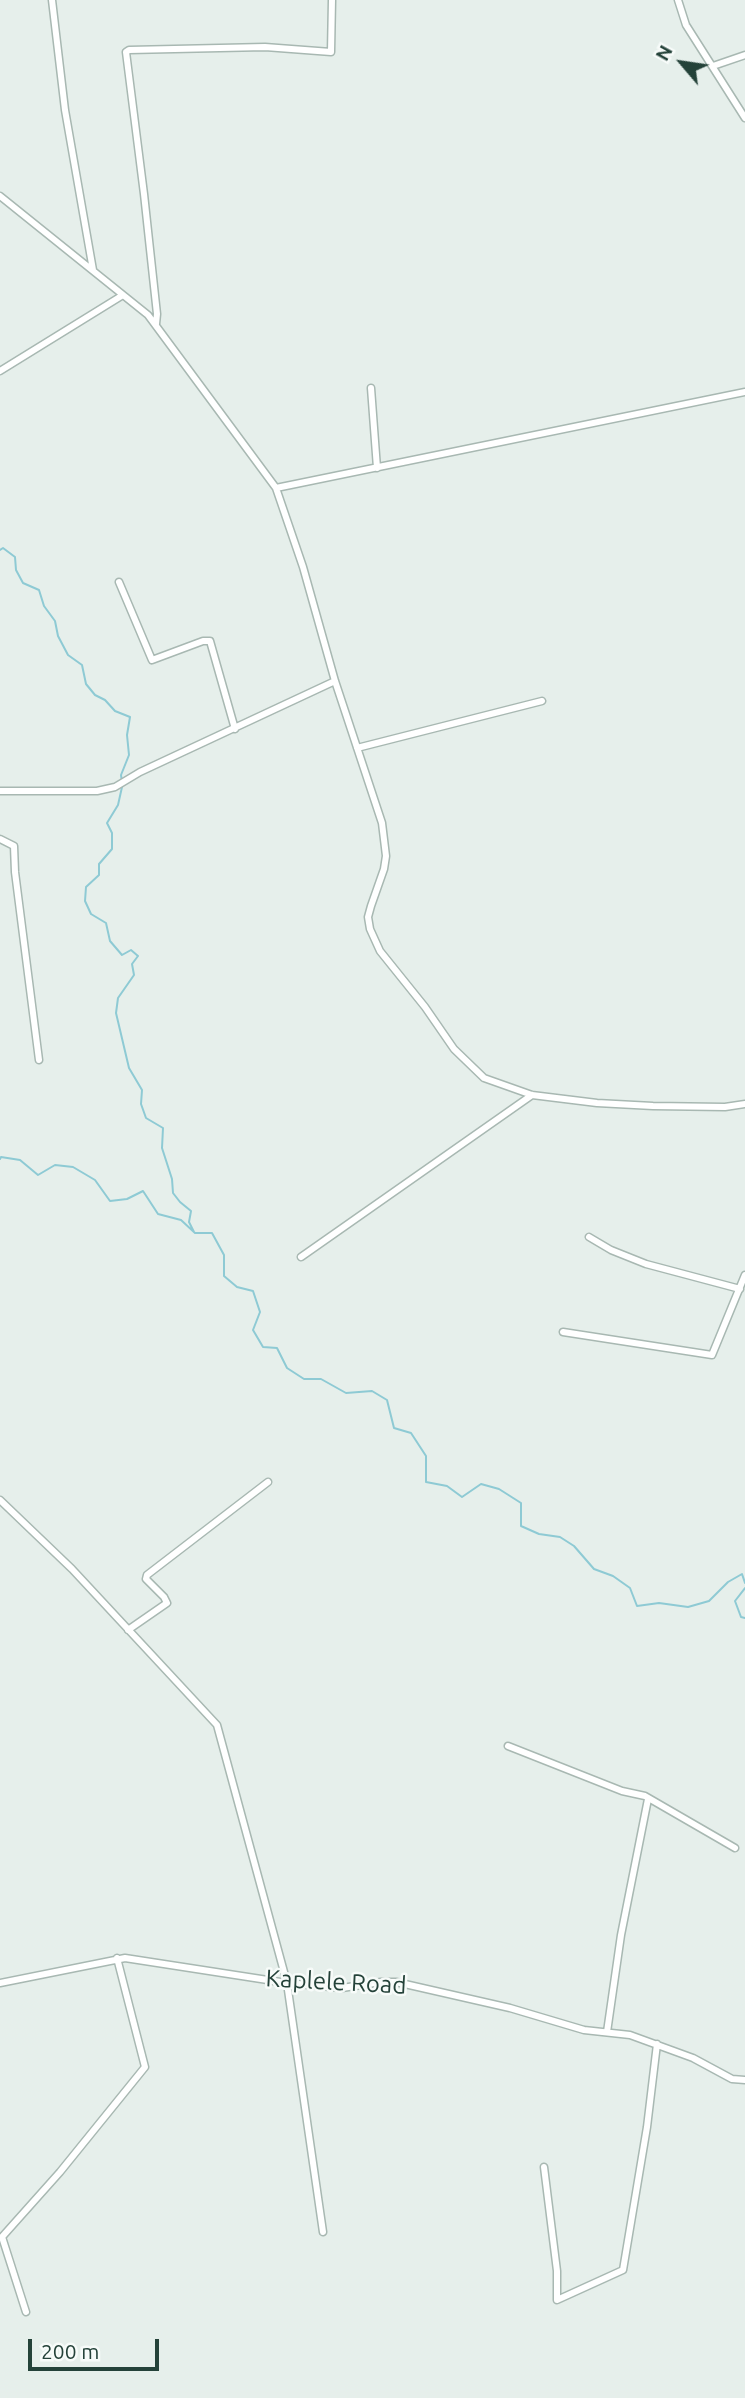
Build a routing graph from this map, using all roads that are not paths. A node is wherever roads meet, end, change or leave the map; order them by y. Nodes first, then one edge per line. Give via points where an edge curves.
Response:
1 (52, 0) edge
2 (332, 0) edge
3 (678, 0) edge
4 (745, 55) edge
5 (713, 66) junction
6 (745, 118) edge
7 (0, 196) edge
8 (93, 271) junction
9 (123, 295) junction
10 (156, 324) junction
11 (0, 371) edge
12 (371, 388) dead end
13 (745, 392) edge
14 (376, 468) junction
15 (276, 488) junction
16 (119, 582) dead end
17 (335, 681) junction
18 (542, 701) dead end
19 (235, 729) junction
20 (357, 748) junction
21 (0, 791) edge
22 (0, 839) edge
23 (39, 1060) dead end
24 (532, 1095) junction
25 (745, 1104) edge
26 (589, 1237) dead end
27 (301, 1257) dead end
28 (745, 1275) edge
29 (740, 1289) junction
30 (563, 1332) dead end
31 (268, 1482) dead end
32 (0, 1500) edge
33 (128, 1630) junction
34 (509, 1746) dead end
35 (648, 1799) junction
36 (735, 1848) dead end
37 (117, 1958) junction
38 (0, 1983) edge
39 (287, 1983) junction
40 (607, 2032) junction
41 (657, 2044) junction
42 (744, 2082) edge
43 (544, 2167) dead end
44 (323, 2232) dead end
45 (26, 2312) dead end

1 - 8 street via 65,110
2 - 10 street via 331,52 265,47 126,52
3 - 5 street via 686,25
4 - 5 street
5 - 6 street
7 - 8 street
8 - 9 street
9 - 10 street
9 - 11 street
10 - 15 street
12 - 14 street
13 - 14 street
14 - 15 street
15 - 17 street
16 - 19 street via 152,660 210,641
17 - 19 street
17 - 20 street
18 - 20 street
19 - 21 street via 115,787
20 - 24 street via 385,838 384,869 368,917 380,951 476,1072
22 - 23 street via 14,846
24 - 25 street via 597,1103
24 - 27 street
26 - 29 street via 646,1264
28 - 29 street
29 - 30 street via 711,1355
31 - 33 street via 146,1576 167,1603
32 - 33 street
33 - 39 street via 217,1725
34 - 35 street
35 - 36 street
35 - 40 street
37 - 38 street, Kaplele Road
37 - 39 street, Kaplele Road
37 - 45 street via 145,2067 2,2237
39 - 40 street, Kaplele Road via 349,1988 396,1982
39 - 44 street
40 - 41 street, Kaplele Road
41 - 42 street, Kaplele Road
41 - 43 street via 623,2270 557,2300

